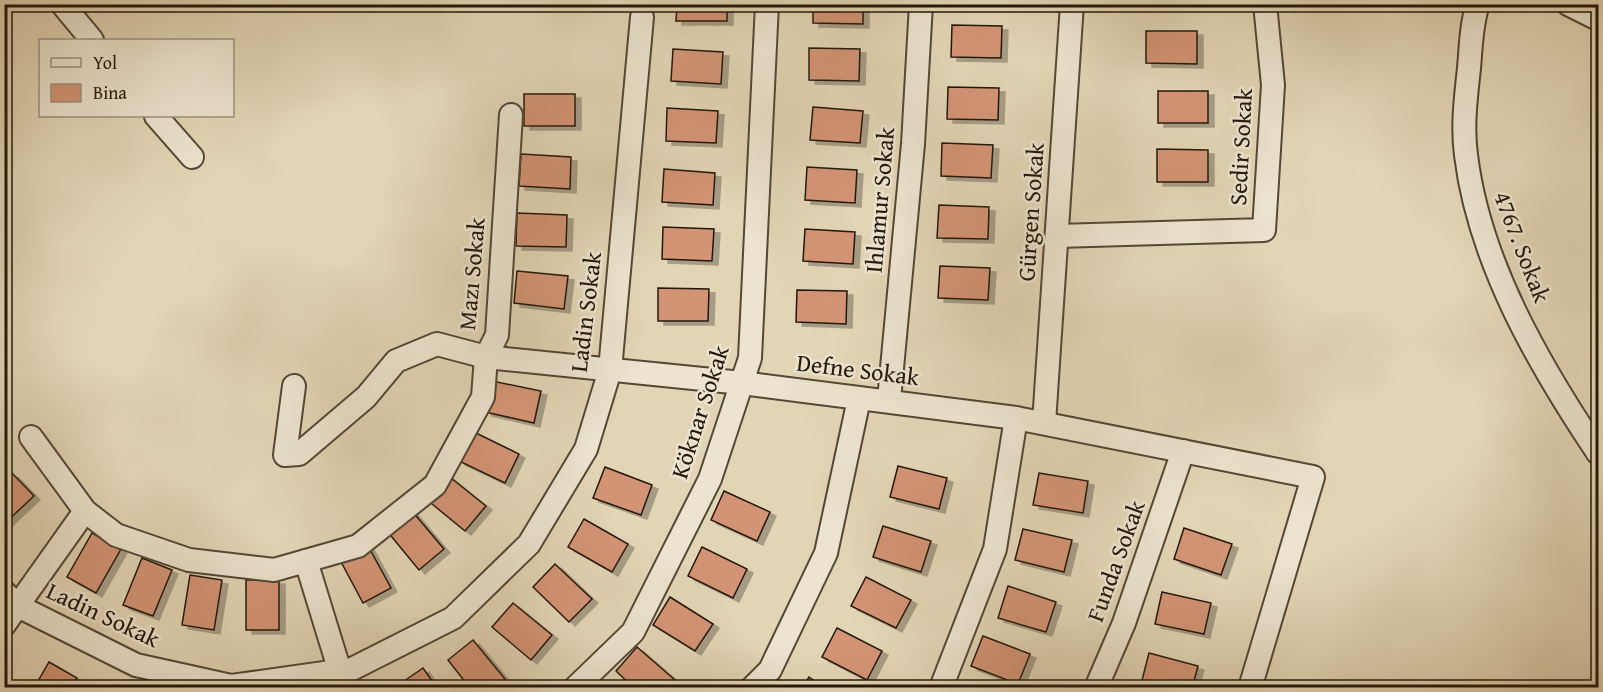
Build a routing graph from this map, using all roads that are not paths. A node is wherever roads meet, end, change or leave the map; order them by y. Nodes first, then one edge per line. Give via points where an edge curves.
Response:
1 (62, 4) edge
2 (767, 4) edge
3 (921, 4) edge
4 (1072, 4) edge
5 (1265, 4) edge
6 (1478, 4) edge
7 (1568, 4) edge
8 (642, 17) dead end
9 (1599, 19) edge
10 (92, 39) edge
11 (511, 115) dead end
12 (157, 117) edge
13 (192, 157) dead end
14 (1057, 236) junction
15 (486, 357) junction
16 (610, 370) junction
17 (742, 383) junction
18 (294, 386) dead end
19 (859, 399) junction
20 (889, 400) junction
21 (1016, 418) junction
22 (1044, 423) junction
23 (31, 437) dead end
24 (1183, 451) junction
25 (1599, 453) edge
26 (85, 511) junction
27 (306, 561) junction
28 (11, 599) edge
29 (4, 625) edge
30 (343, 679) edge
31 (575, 687) edge
32 (752, 687) edge
33 (941, 687) edge
34 (1096, 687) edge
35 (1250, 687) edge

1 - 10 street
2 - 17 street, Köknar Sokak via 750,358
3 - 20 street, Ihlamur Sokak via 913,144
4 - 14 street, Gürgen Sokak
5 - 14 street, Sedir Sokak via 1273,85 1264,230
6 - 25 street, 4767. Sokak via 1473,18 1465,100 1465,153 1476,210 1508,296 1541,360
7 - 9 street
8 - 16 street, Ladin Sokak
11 - 15 street, Mazı Sokak via 497,335
12 - 13 street
14 - 22 street, Gürgen Sokak
15 - 16 street, Defne Sokak
15 - 18 street, Defne Sokak via 437,344 396,361 366,398 299,454 285,455
15 - 27 street, Mazı Sokak via 483,397 435,486 358,546
16 - 17 street, Defne Sokak
16 - 30 street, Ladin Sokak via 586,449 529,544 453,618 352,669
17 - 19 street, Defne Sokak
17 - 31 street, Köknar Sokak via 710,479 633,632
19 - 20 street, Defne Sokak
19 - 32 street via 826,553 770,670
20 - 21 street, Defne Sokak
21 - 22 street, Defne Sokak
21 - 33 street via 995,549
22 - 24 street, Defne Sokak
23 - 26 street, Mazı Sokak
24 - 34 street, Funda Sokak via 1124,624
24 - 35 street, Defne Sokak via 1312,477
26 - 27 street, Mazı Sokak via 116,535 189,560 274,570
26 - 28 street
27 - 30 street
28 - 29 street
28 - 30 street, Ladin Sokak via 136,665 231,686

